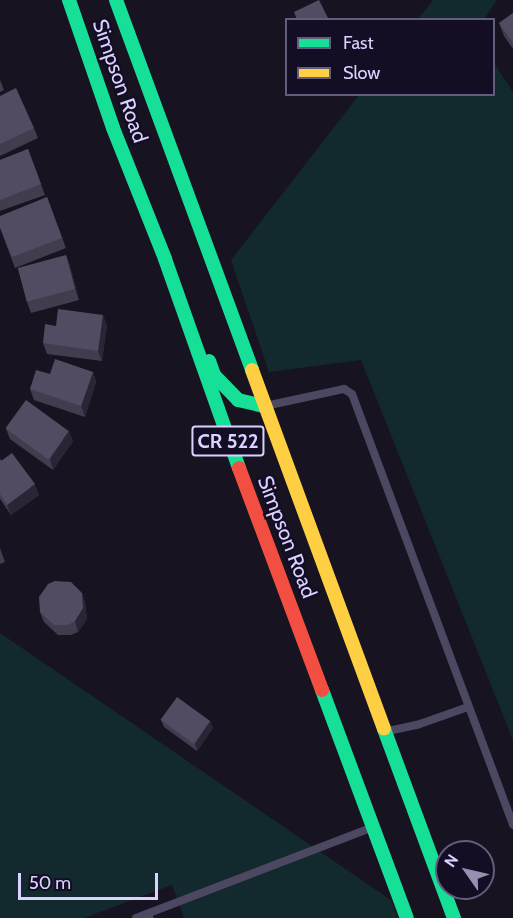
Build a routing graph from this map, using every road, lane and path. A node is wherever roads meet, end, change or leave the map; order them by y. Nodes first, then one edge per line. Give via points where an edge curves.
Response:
1 (69, 0) edge
2 (116, 0) edge
3 (165, 260) junction
4 (264, 406) junction
5 (468, 706) junction
6 (385, 732) junction
7 (513, 825) edge
8 (372, 828) junction
9 (136, 918) edge
10 (407, 918) edge
11 (454, 918) edge

1 - 3 main road, Simpson Road / CR 522 via 113,128
2 - 4 main road, Simpson Road / CR 522
3 - 4 main road via 188,301 214,375 238,399
3 - 8 main road, Simpson Road / CR 522 via 204,376
4 - 5 lane via 344,389 352,394
4 - 6 main road, Simpson Road / CR 522
5 - 6 lane
5 - 7 lane
6 - 11 main road, Simpson Road / CR 522
8 - 9 lane
8 - 10 main road, Simpson Road / CR 522

